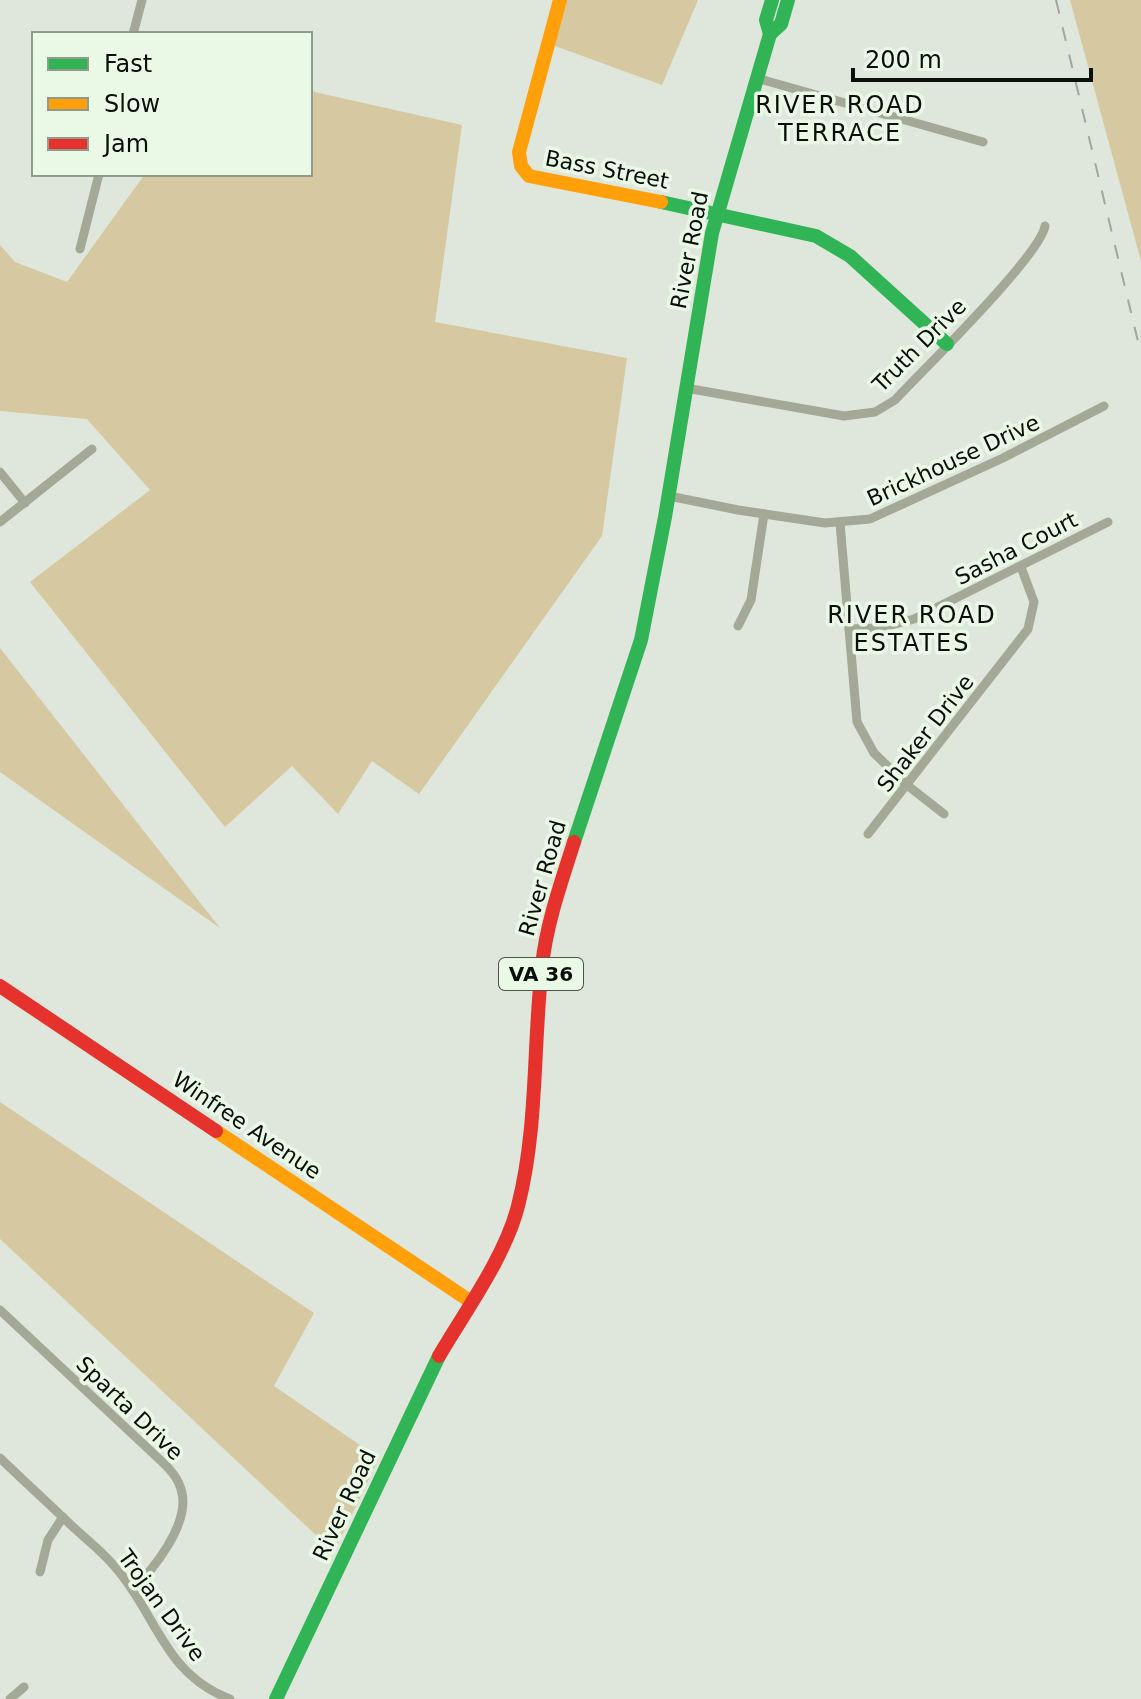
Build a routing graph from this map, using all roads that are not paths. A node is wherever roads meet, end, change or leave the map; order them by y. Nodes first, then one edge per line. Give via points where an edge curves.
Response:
1 (142, 0) edge
2 (560, 0) edge
3 (772, 0) edge
4 (788, 0) edge
5 (134, 32) edge
6 (770, 34) junction
7 (756, 78) junction
8 (983, 142) dead end
9 (98, 176) edge
10 (717, 213) junction
11 (1045, 226) dead end
12 (80, 249) dead end
13 (947, 344) junction
14 (686, 388) junction
15 (1104, 406) dead end
16 (92, 449) dead end
17 (0, 472) edge
18 (669, 496) junction
19 (25, 503) junction
20 (764, 514) junction
21 (0, 522) edge
22 (1108, 522) dead end
23 (840, 523) junction
24 (1021, 567) junction
25 (738, 626) dead end
26 (849, 629) junction
27 (907, 785) junction
28 (944, 814) dead end
29 (868, 834) dead end
30 (0, 986) edge
31 (470, 1301) junction
32 (0, 1310) edge
33 (0, 1458) edge
34 (63, 1517) junction
35 (40, 1572) dead end
36 (132, 1589) junction
37 (24, 1687) dead end
38 (10, 1699) edge
39 (230, 1699) edge
40 (276, 1699) edge

1 - 5 street
2 - 10 main road, Bass Street via 519,152 524,172 580,188
3 - 6 main road, River Road / VA 36 via 766,20
4 - 6 main road, River Road / VA 36 via 781,24
6 - 7 main road, River Road / VA 36
7 - 8 street
7 - 10 main road, River Road / VA 36
9 - 12 street
10 - 13 main road via 830,243
10 - 14 main road, River Road / VA 36
11 - 13 street, Truth Drive via 1041,241
13 - 14 street, Truth Drive via 895,400 864,415 810,412
14 - 18 main road, River Road / VA 36
15 - 23 street, Brickhouse Drive via 884,515
16 - 19 street
17 - 19 street
18 - 20 street, Brickhouse Drive
18 - 31 main road, River Road / VA 36 via 629,681 550,916 523,1189 503,1245
19 - 21 street
20 - 23 street, Brickhouse Drive
20 - 25 street via 751,600
22 - 24 street, Sasha Court
23 - 26 street
24 - 26 street, Sasha Court via 914,619
24 - 27 street, Shaker Drive via 1034,602 1028,629
26 - 27 street via 857,722 874,753
27 - 28 street
27 - 29 street, Shaker Drive
30 - 31 main road, Winfree Avenue
31 - 40 main road, River Road / VA 36 via 427,1378
32 - 36 street, Sparta Drive via 177,1480 183,1497 180,1516 156,1565
33 - 34 street, Trojan Drive
34 - 35 street via 48,1540
34 - 36 street, Trojan Drive
36 - 39 street, Trojan Drive via 184,1670
37 - 38 street

